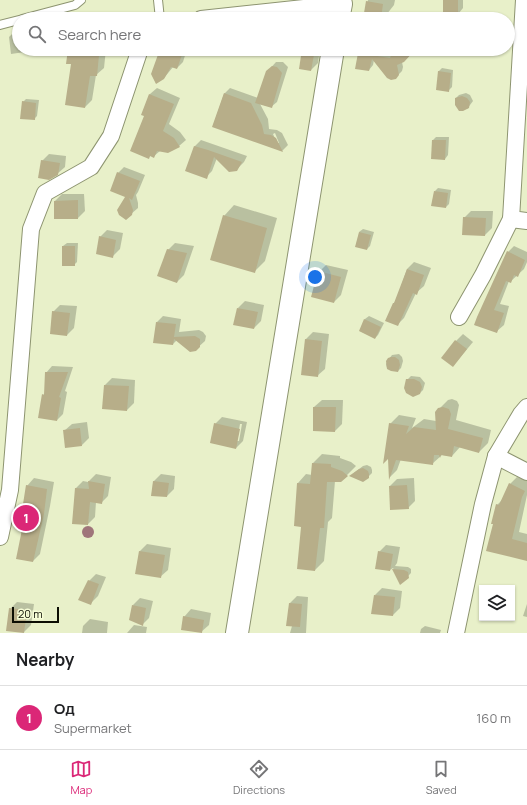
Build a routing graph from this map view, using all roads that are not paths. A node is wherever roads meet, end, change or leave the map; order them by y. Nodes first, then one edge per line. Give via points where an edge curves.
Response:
1 (81, 0) edge
2 (158, 0) edge
3 (524, 0) edge
4 (340, 8) edge
5 (48, 12) edge
6 (159, 12) edge
7 (289, 12) edge
8 (12, 22) edge
9 (0, 25) edge
10 (138, 56) edge
11 (332, 56) edge
12 (511, 219) junction
13 (527, 221) edge
14 (459, 317) dead end
15 (527, 407) edge
16 (496, 456) junction
17 (527, 472) edge
18 (0, 537) edge
19 (237, 633) edge
20 (456, 633) edge

1 - 5 lane via 75,5
2 - 6 lane
3 - 12 street
4 - 7 street
8 - 9 lane
10 - 18 street via 111,136 91,167 45,193 31,229 10,490
11 - 19 main road
12 - 13 street
12 - 14 street
15 - 16 street
16 - 17 street
16 - 20 street via 483,504

